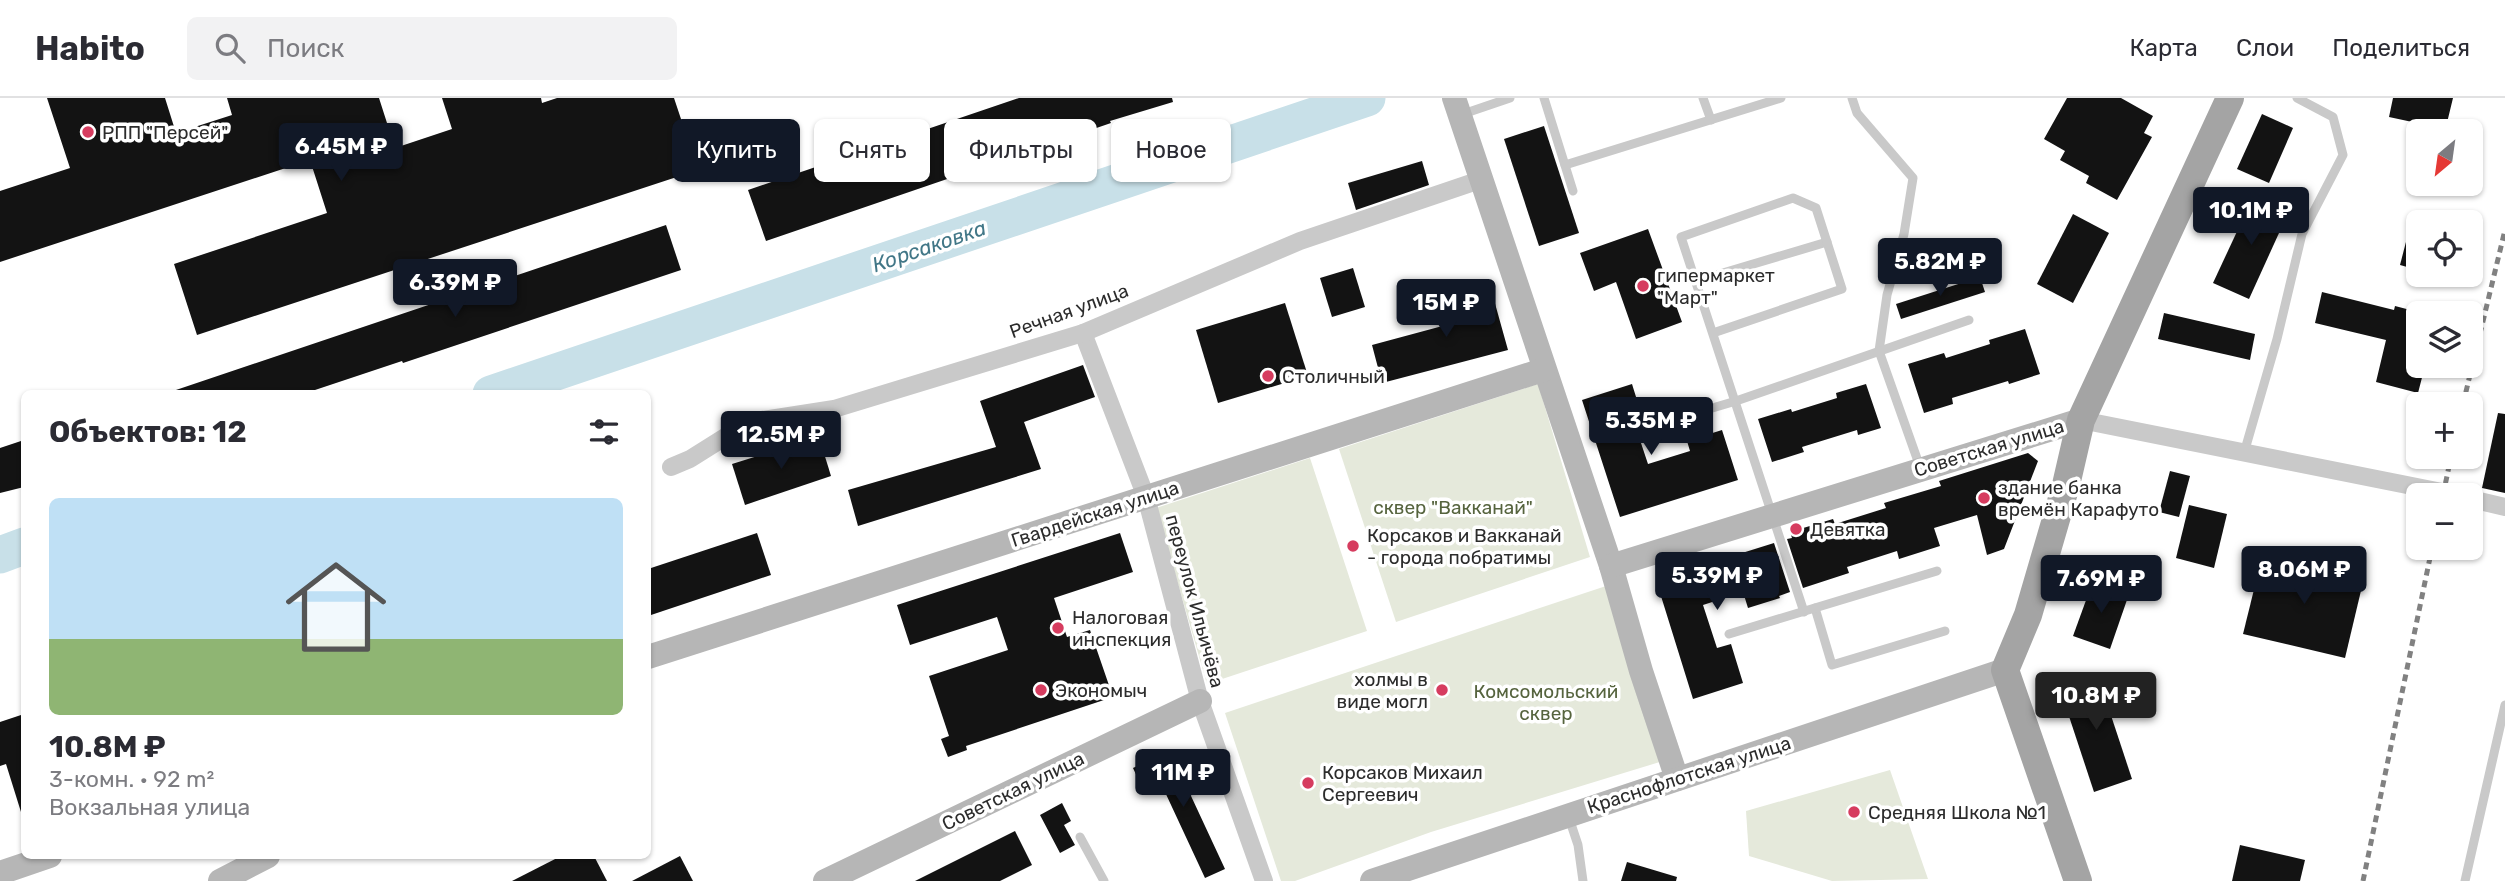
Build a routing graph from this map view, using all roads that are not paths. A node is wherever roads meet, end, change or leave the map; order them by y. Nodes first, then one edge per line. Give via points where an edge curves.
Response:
1 (1510, 98) edge
2 (1544, 98) edge
3 (1703, 98) edge
4 (1781, 98) edge
5 (1852, 98) edge
6 (2230, 98) edge
7 (2297, 98) edge
8 (1456, 107) edge
9 (1711, 120) junction
10 (1565, 165) junction
11 (1480, 180) junction
12 (1573, 191) dead end
13 (1827, 243) junction
14 (1696, 281) junction
15 (1969, 320) dead end
16 (1083, 333) junction
17 (1713, 333) junction
18 (1879, 351) junction
19 (1543, 370) junction
20 (1736, 401) junction
21 (2081, 420) junction
22 (1655, 425) dead end
23 (2244, 453) junction
24 (671, 467) dead end
25 (1920, 468) junction
26 (2406, 485) edge
27 (1146, 497) junction
28 (2483, 502) edge
29 (2505, 507) edge
30 (1772, 515) junction
31 (1611, 566) junction
32 (1937, 571) dead end
33 (1815, 608) junction
34 (1804, 612) junction
35 (1945, 631) dead end
36 (1729, 634) dead end
37 (651, 656) edge
38 (2005, 670) junction
39 (1200, 701) junction
40 (2505, 705) edge
41 (2500, 747) edge
42 (1677, 779) junction
43 (1569, 815) junction
44 (1080, 837) dead end
45 (41, 859) edge
46 (255, 867) edge
47 (0, 873) edge
48 (220, 881) edge
49 (825, 881) edge
50 (1104, 881) edge
51 (1264, 881) edge
52 (1372, 881) edge
53 (1583, 881) edge
54 (2078, 881) edge
55 (2465, 881) edge

1 - 8 lane
2 - 10 lane
3 - 9 lane
4 - 9 lane
5 - 18 lane via 1857,113 1913,178 1904,234 1886,295
6 - 21 main road
7 - 23 lane via 2333,117 2343,155 2302,234
8 - 11 main road
9 - 10 lane
10 - 12 lane
11 - 16 street, Речная улица via 1300,241
11 - 19 main road
13 - 14 lane
13 - 14 lane via 1815,208 1793,198 1681,237
13 - 17 lane via 1842,289
14 - 17 lane
15 - 18 lane
16 - 24 street, Речная улица via 834,409 749,422
16 - 27 street, переулок Ильичёва
17 - 20 lane
18 - 20 lane
18 - 25 lane
19 - 27 main road, Гвардейская улица
19 - 31 main road
20 - 22 lane
20 - 30 lane
21 - 23 street, Советская улица
21 - 25 main road, Советская улица
21 - 38 main road via 2028,615
23 - 26 street, Советская улица
25 - 30 main road, Советская улица
27 - 37 main road, Гвардейская улица
27 - 39 street, переулок Ильичёва
28 - 29 street
30 - 31 main road, Советская улица
30 - 34 lane
31 - 42 main road
32 - 33 lane
33 - 34 lane
33 - 35 lane via 1832,665
34 - 36 lane
38 - 42 main road, Краснофлотская улица
38 - 54 main road
39 - 49 main road, Советская улица
39 - 51 street, переулок Ильичёва
40 - 41 lane
41 - 55 lane
42 - 43 main road, Краснофлотская улица
43 - 52 main road, Краснофлотская улица
43 - 53 lane
44 - 50 lane
45 - 47 main road
46 - 48 main road

